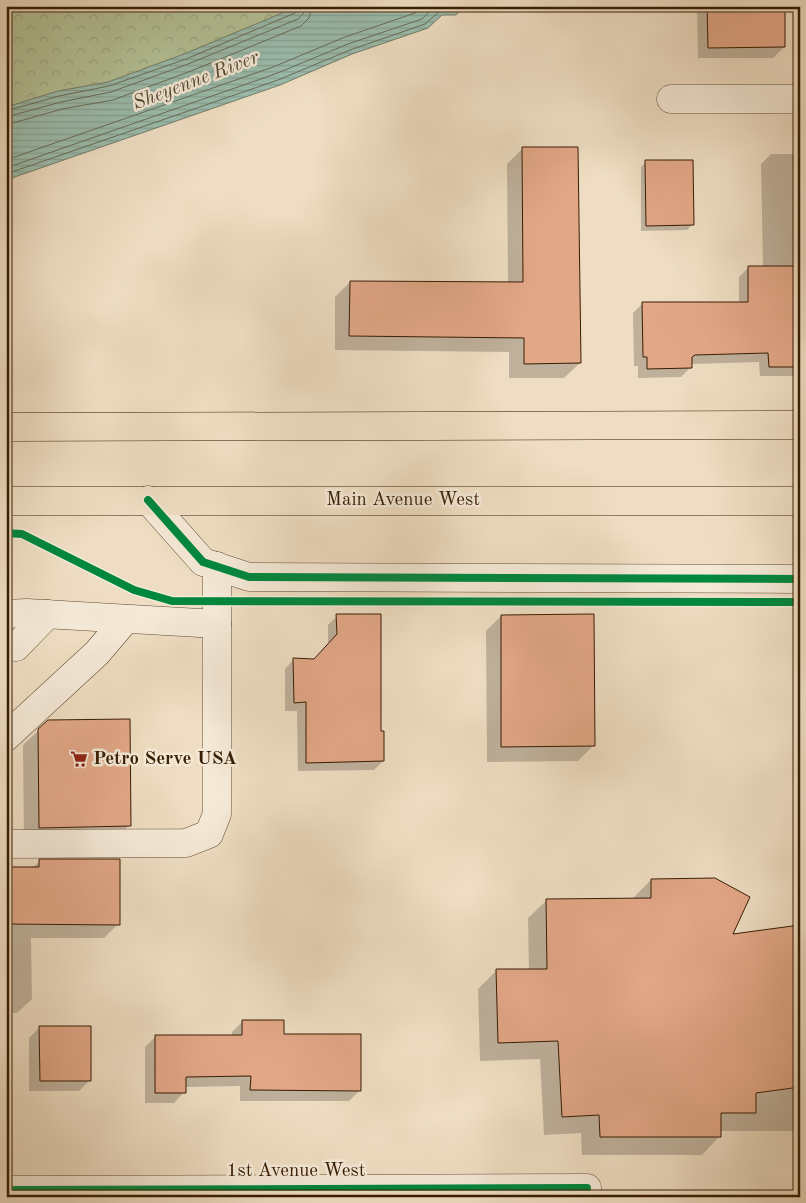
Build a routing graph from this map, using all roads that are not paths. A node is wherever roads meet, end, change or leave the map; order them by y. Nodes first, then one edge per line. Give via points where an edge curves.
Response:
1 (671, 99) dead end
2 (800, 99) edge
3 (800, 425) edge
4 (6, 427) edge
5 (148, 500) junction
6 (6, 501) edge
7 (800, 501) edge
8 (800, 559) edge
9 (217, 566) junction
10 (758, 578) junction
11 (800, 579) edge
12 (6, 614) edge
13 (48, 614) junction
14 (126, 619) junction
15 (217, 624) junction
16 (16, 646) dead end
17 (6, 737) edge
18 (6, 844) edge
19 (6, 1190) edge
20 (192, 1192) edge
21 (586, 1192) edge

1 - 2 street
3 - 4 main road
5 - 6 main road, Main Avenue West
5 - 7 main road, Main Avenue West
5 - 9 street via 203,562
8 - 10 street
9 - 10 street via 249,577
9 - 15 street
10 - 11 street
12 - 13 street
13 - 14 street
13 - 16 street
14 - 15 street
14 - 17 street via 97,653
15 - 18 street via 217,814 209,834 186,843
19 - 20 street, 1st Avenue West
20 - 21 street, 1st Avenue West

